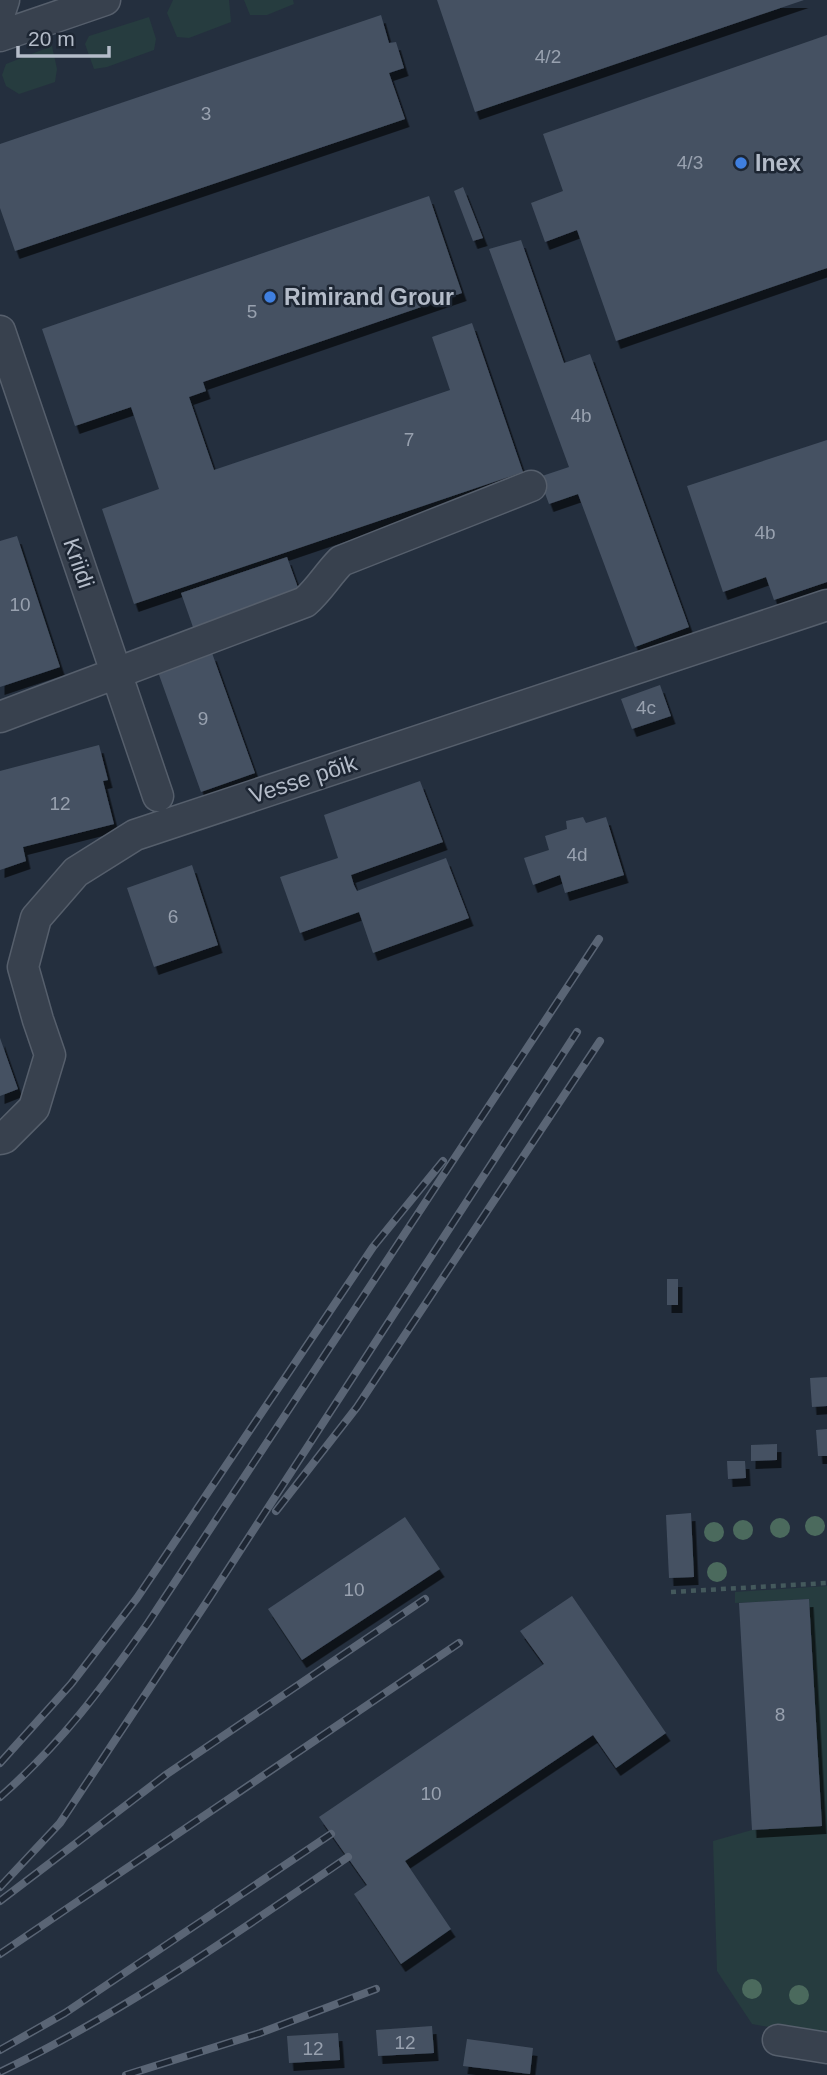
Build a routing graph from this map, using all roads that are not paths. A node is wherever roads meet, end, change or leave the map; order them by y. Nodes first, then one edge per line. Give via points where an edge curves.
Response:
1 (4, 0) edge
2 (105, 0) edge
3 (0, 12) edge
4 (0, 36) edge
5 (0, 331) edge
6 (531, 486) dead end
7 (827, 604) edge
8 (117, 673) junction
9 (0, 717) edge
10 (158, 796) dead end
11 (0, 1139) edge
12 (778, 2040) dead end
13 (827, 2048) edge

1 - 3 street
2 - 4 street
5 - 8 street, Kriidi
6 - 8 street via 341,561 305,602
7 - 11 street, Vesse põik via 135,835 76,872 36,918 23,967 50,1055 34,1108
8 - 9 street
8 - 10 street, Kriidi
12 - 13 street

